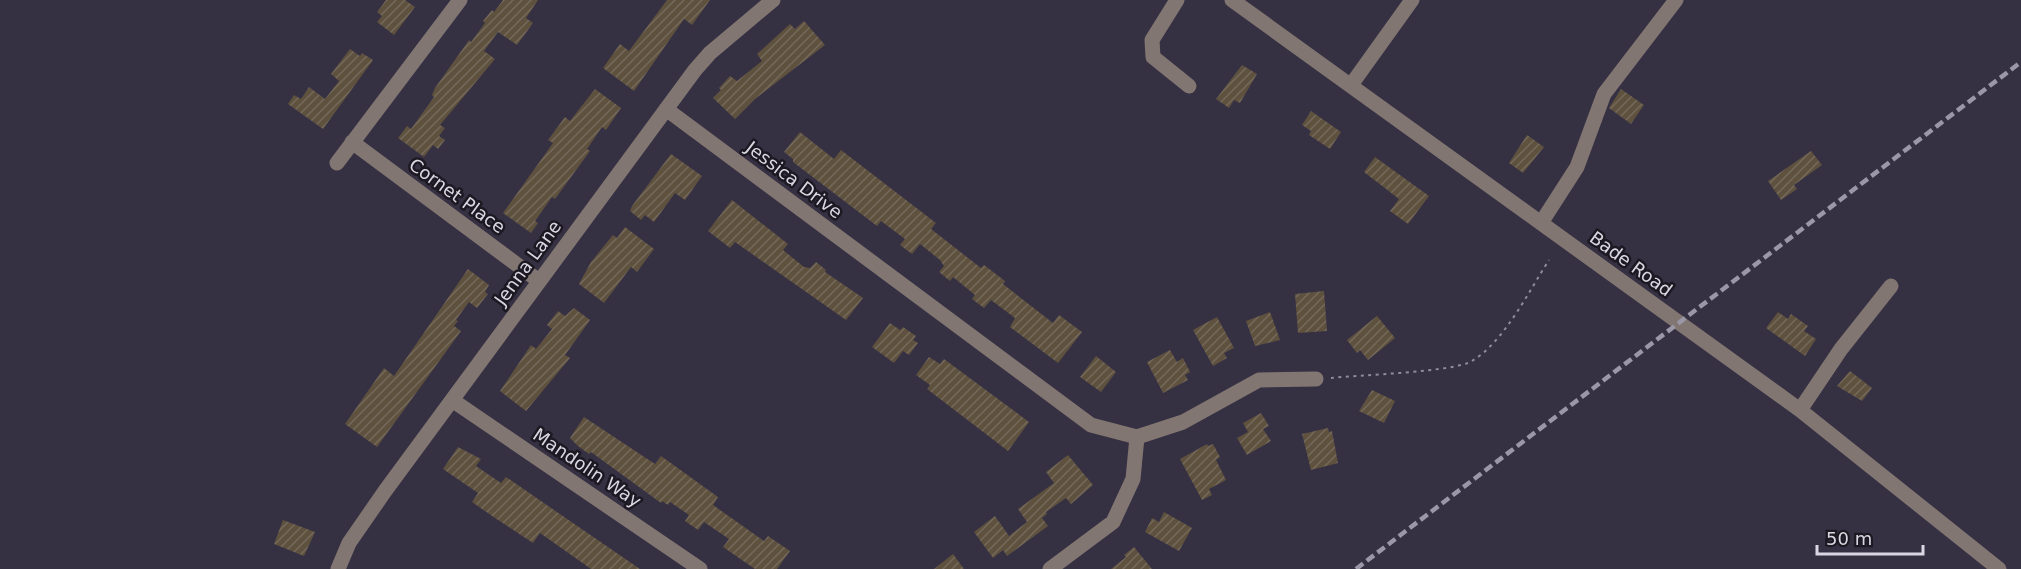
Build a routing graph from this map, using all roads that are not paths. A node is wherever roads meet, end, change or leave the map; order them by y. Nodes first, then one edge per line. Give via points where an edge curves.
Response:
1 (460, 0) edge
2 (773, 0) edge
3 (1177, 0) edge
4 (1232, 0) edge
5 (1412, 0) edge
6 (1676, 0) edge
7 (1351, 85) junction
8 (1190, 86) dead end
9 (666, 109) junction
10 (352, 142) junction
11 (337, 163) dead end
12 (1541, 223) junction
13 (539, 281) junction
14 (1891, 286) dead end
15 (1316, 379) road end
16 (452, 400) junction
17 (1800, 410) junction
18 (1137, 437) junction
19 (338, 569) edge
20 (700, 569) edge
21 (1050, 569) edge
22 (1999, 569) edge

1 - 10 street
2 - 9 street, Jenna Lane via 710,53
3 - 8 street via 1152,40 1153,57
4 - 7 street, Bade Road
5 - 7 street
6 - 12 street via 1604,94 1577,167
7 - 12 street, Bade Road
9 - 13 street, Jenna Lane
9 - 18 street, Jessica Drive via 1091,425
10 - 11 street
10 - 13 street, Cornet Place
12 - 17 street, Bade Road
13 - 16 street, Jenna Lane
14 - 17 street
15 - 18 street via 1259,380 1183,422
16 - 19 street, Jenna Lane via 349,543
16 - 20 street, Mandolin Way
17 - 22 street, Bade Road
18 - 21 street via 1133,479 1113,522

